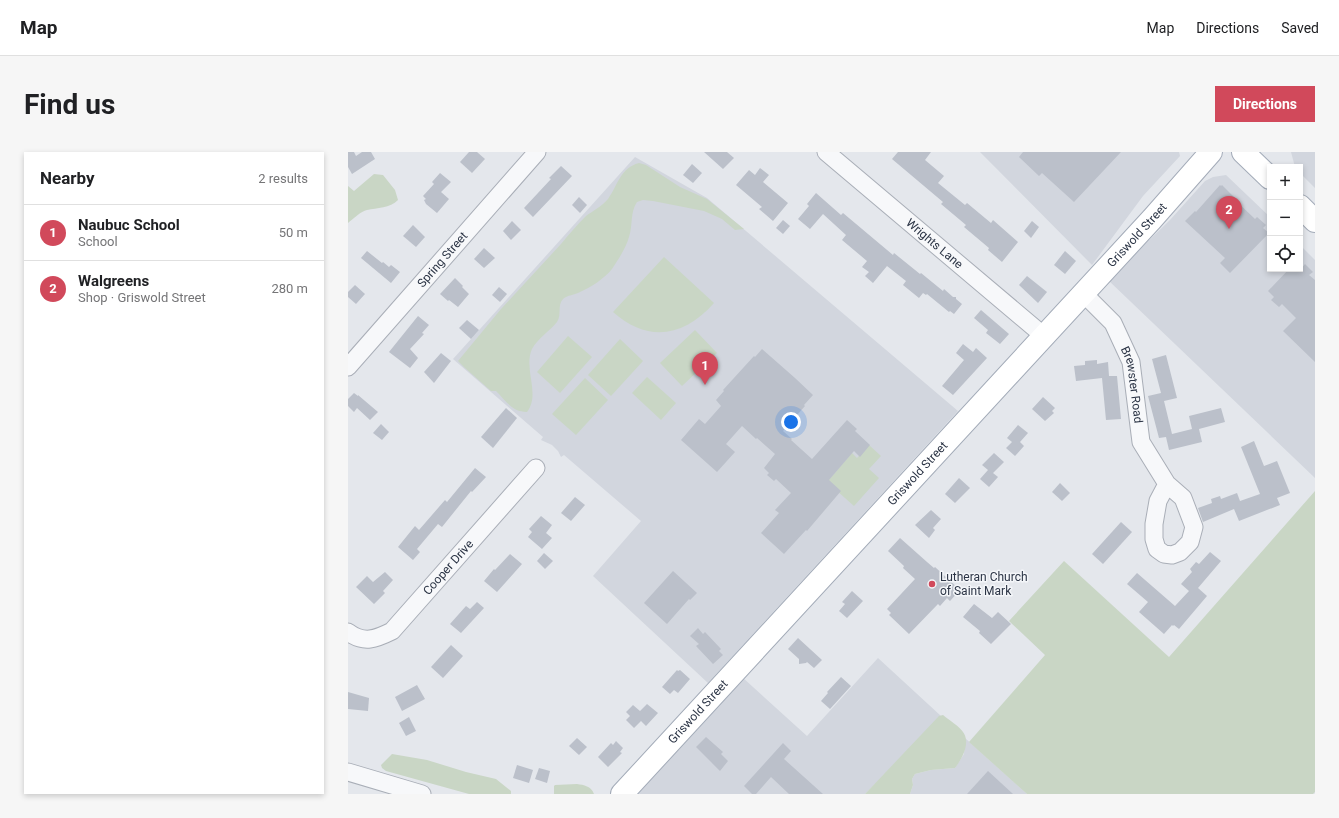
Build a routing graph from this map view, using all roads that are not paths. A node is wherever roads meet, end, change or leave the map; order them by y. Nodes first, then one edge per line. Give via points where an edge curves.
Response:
1 (537, 152) edge
2 (826, 152) edge
3 (1211, 152) edge
4 (1243, 152) edge
5 (1267, 175) edge
6 (1303, 209) edge
7 (1315, 221) edge
8 (1083, 293) junction
9 (1044, 336) junction
10 (348, 367) edge
11 (536, 468) dead end
12 (1167, 484) dead end
13 (348, 632) edge
14 (348, 772) edge
15 (422, 794) edge
16 (622, 794) edge

1 - 10 street, Spring Street
2 - 9 street, Wrights Lane
3 - 8 main road, Griswold Street
4 - 5 main road
6 - 7 main road
8 - 9 main road, Griswold Street
8 - 12 street, Brewster Road via 1113,323 1131,362 1141,442
9 - 16 main road, Griswold Street
11 - 13 street, Cooper Drive via 392,631 377,638 364,640
14 - 15 street

